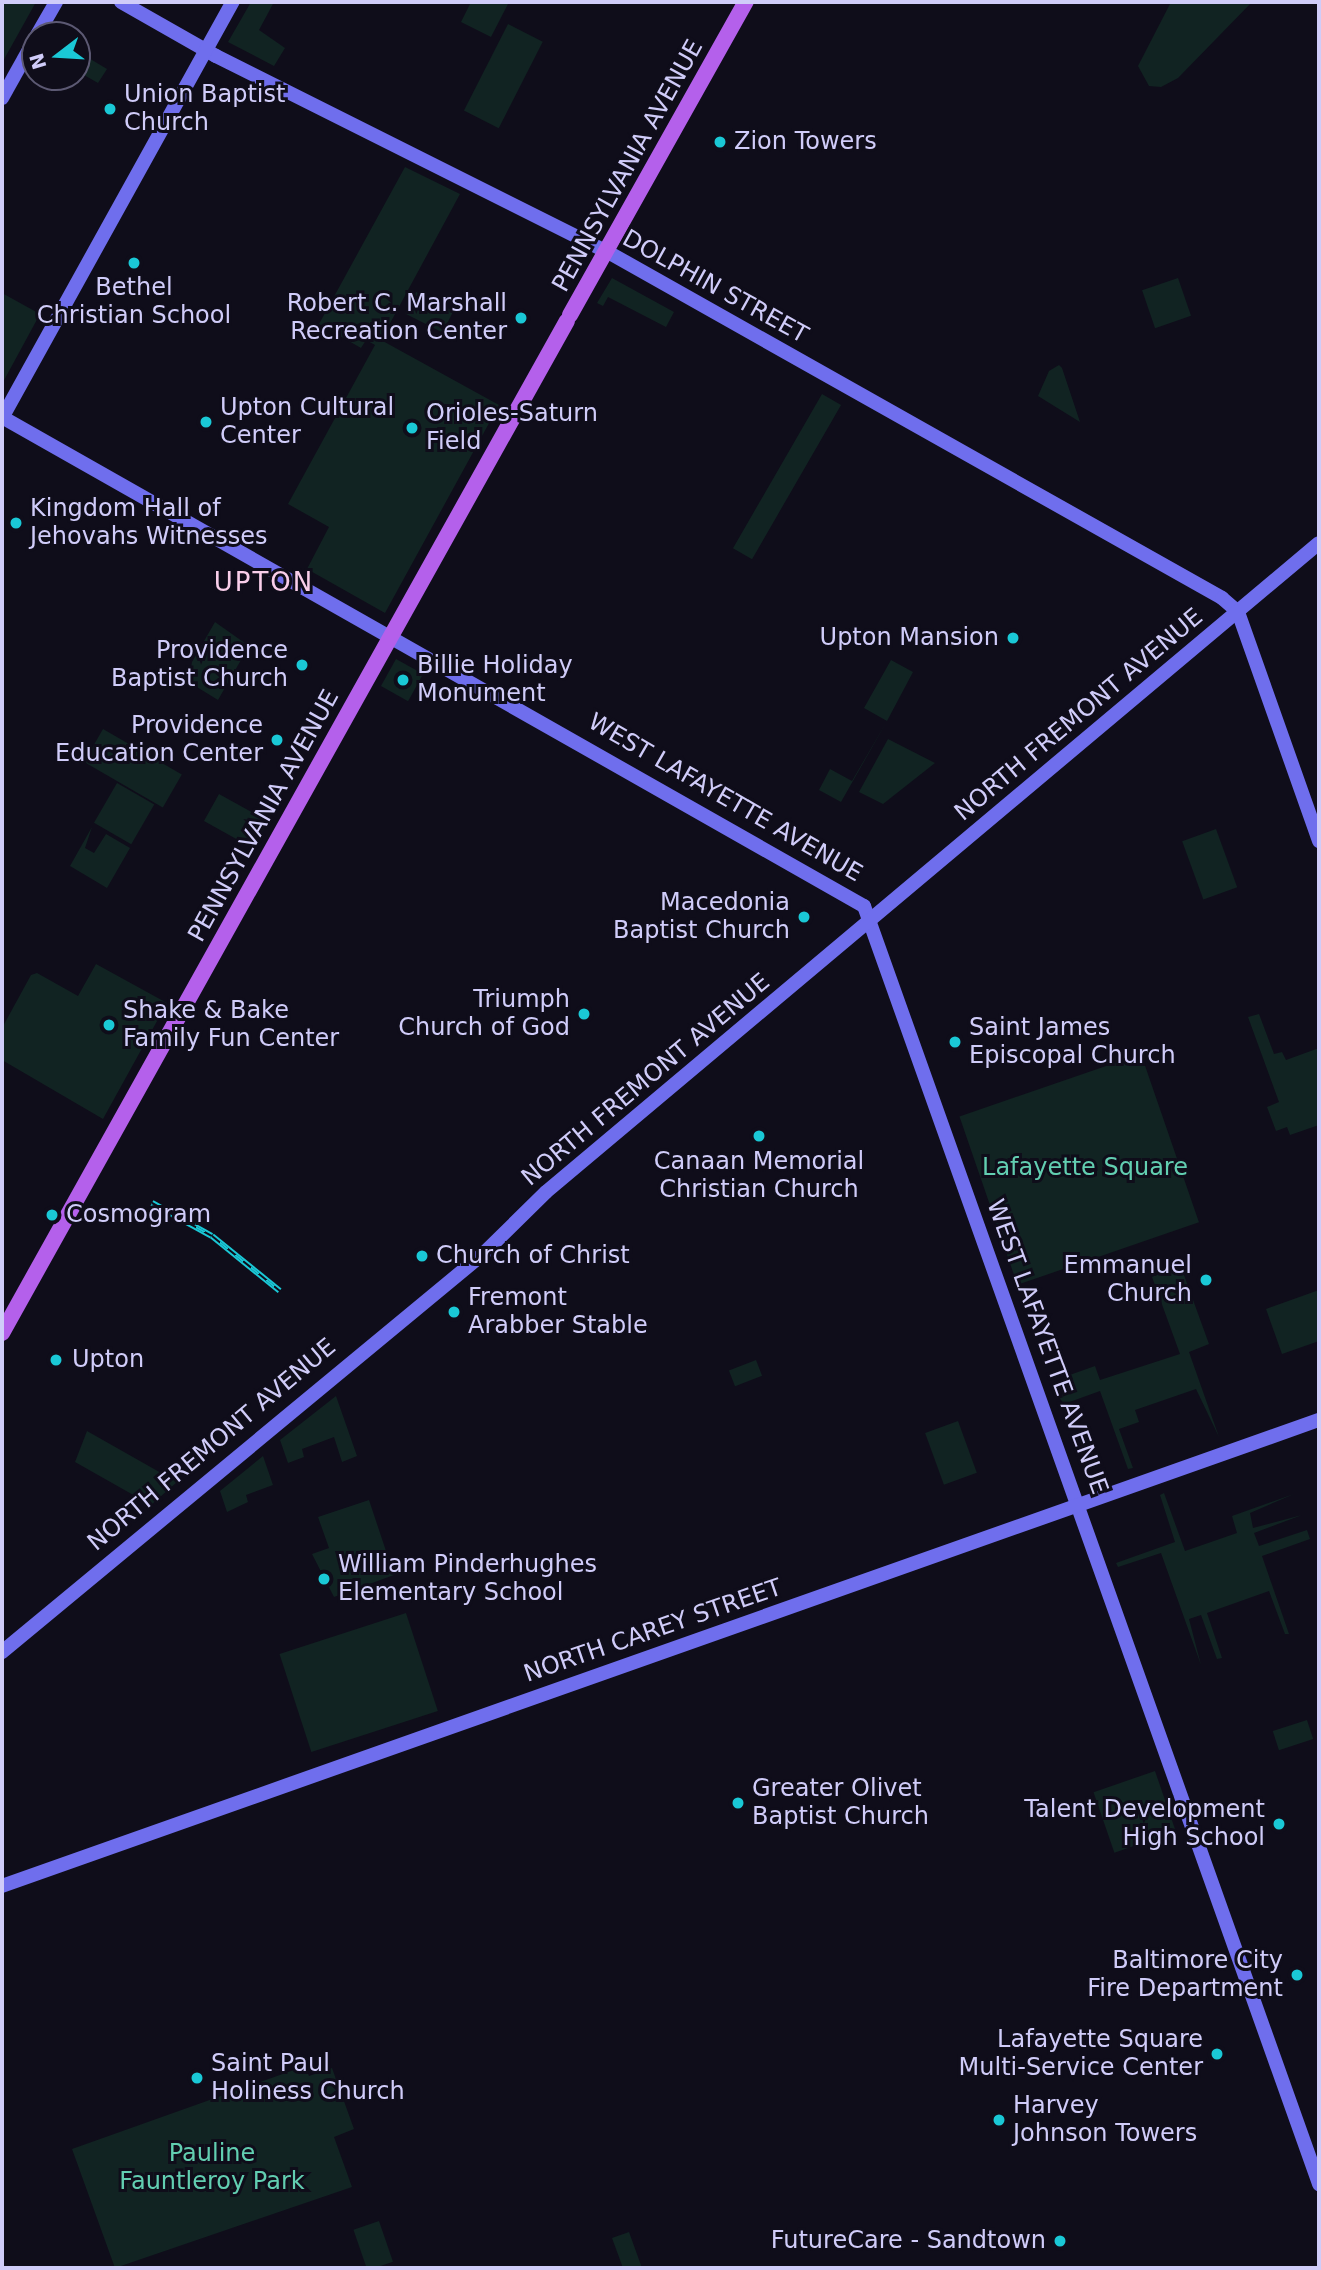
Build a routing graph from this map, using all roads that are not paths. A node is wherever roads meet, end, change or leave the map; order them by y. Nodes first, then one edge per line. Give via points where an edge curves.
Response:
1 (56, 2) edge
2 (121, 2) edge
3 (233, 2) edge
4 (746, 2) edge
5 (45, 21) edge
6 (206, 50) junction
7 (21, 64) edge
8 (2, 98) edge
9 (606, 251) junction
10 (2, 417) edge
11 (1319, 543) edge
12 (1237, 612) junction
13 (391, 635) junction
14 (1319, 841) edge
15 (871, 919) junction
16 (2, 1333) edge
17 (1319, 1420) edge
18 (1079, 1505) junction
19 (2, 1652) edge
20 (2, 1886) edge
21 (1319, 2184) edge

1 - 5 main road
2 - 6 main road, DOLPHIN STREET
3 - 6 main road
4 - 9 main road, PENNSYLVANIA AVENUE
6 - 9 main road, DOLPHIN STREET
6 - 10 main road
7 - 8 main road
9 - 12 main road, DOLPHIN STREET via 1170,568
9 - 13 main road, PENNSYLVANIA AVENUE
10 - 13 main road, WEST LAFAYETTE AVENUE
11 - 12 main road, NORTH FREMONT AVENUE
12 - 14 main road
12 - 15 main road, NORTH FREMONT AVENUE
13 - 15 main road, WEST LAFAYETTE AVENUE via 856,899
13 - 16 main road, PENNSYLVANIA AVENUE
15 - 18 main road, WEST LAFAYETTE AVENUE
15 - 19 main road, NORTH FREMONT AVENUE via 546,1192 483,1254 339,1367
17 - 18 main road, NORTH CAREY STREET
18 - 20 main road, NORTH CAREY STREET
18 - 21 main road, WEST LAFAYETTE AVENUE

